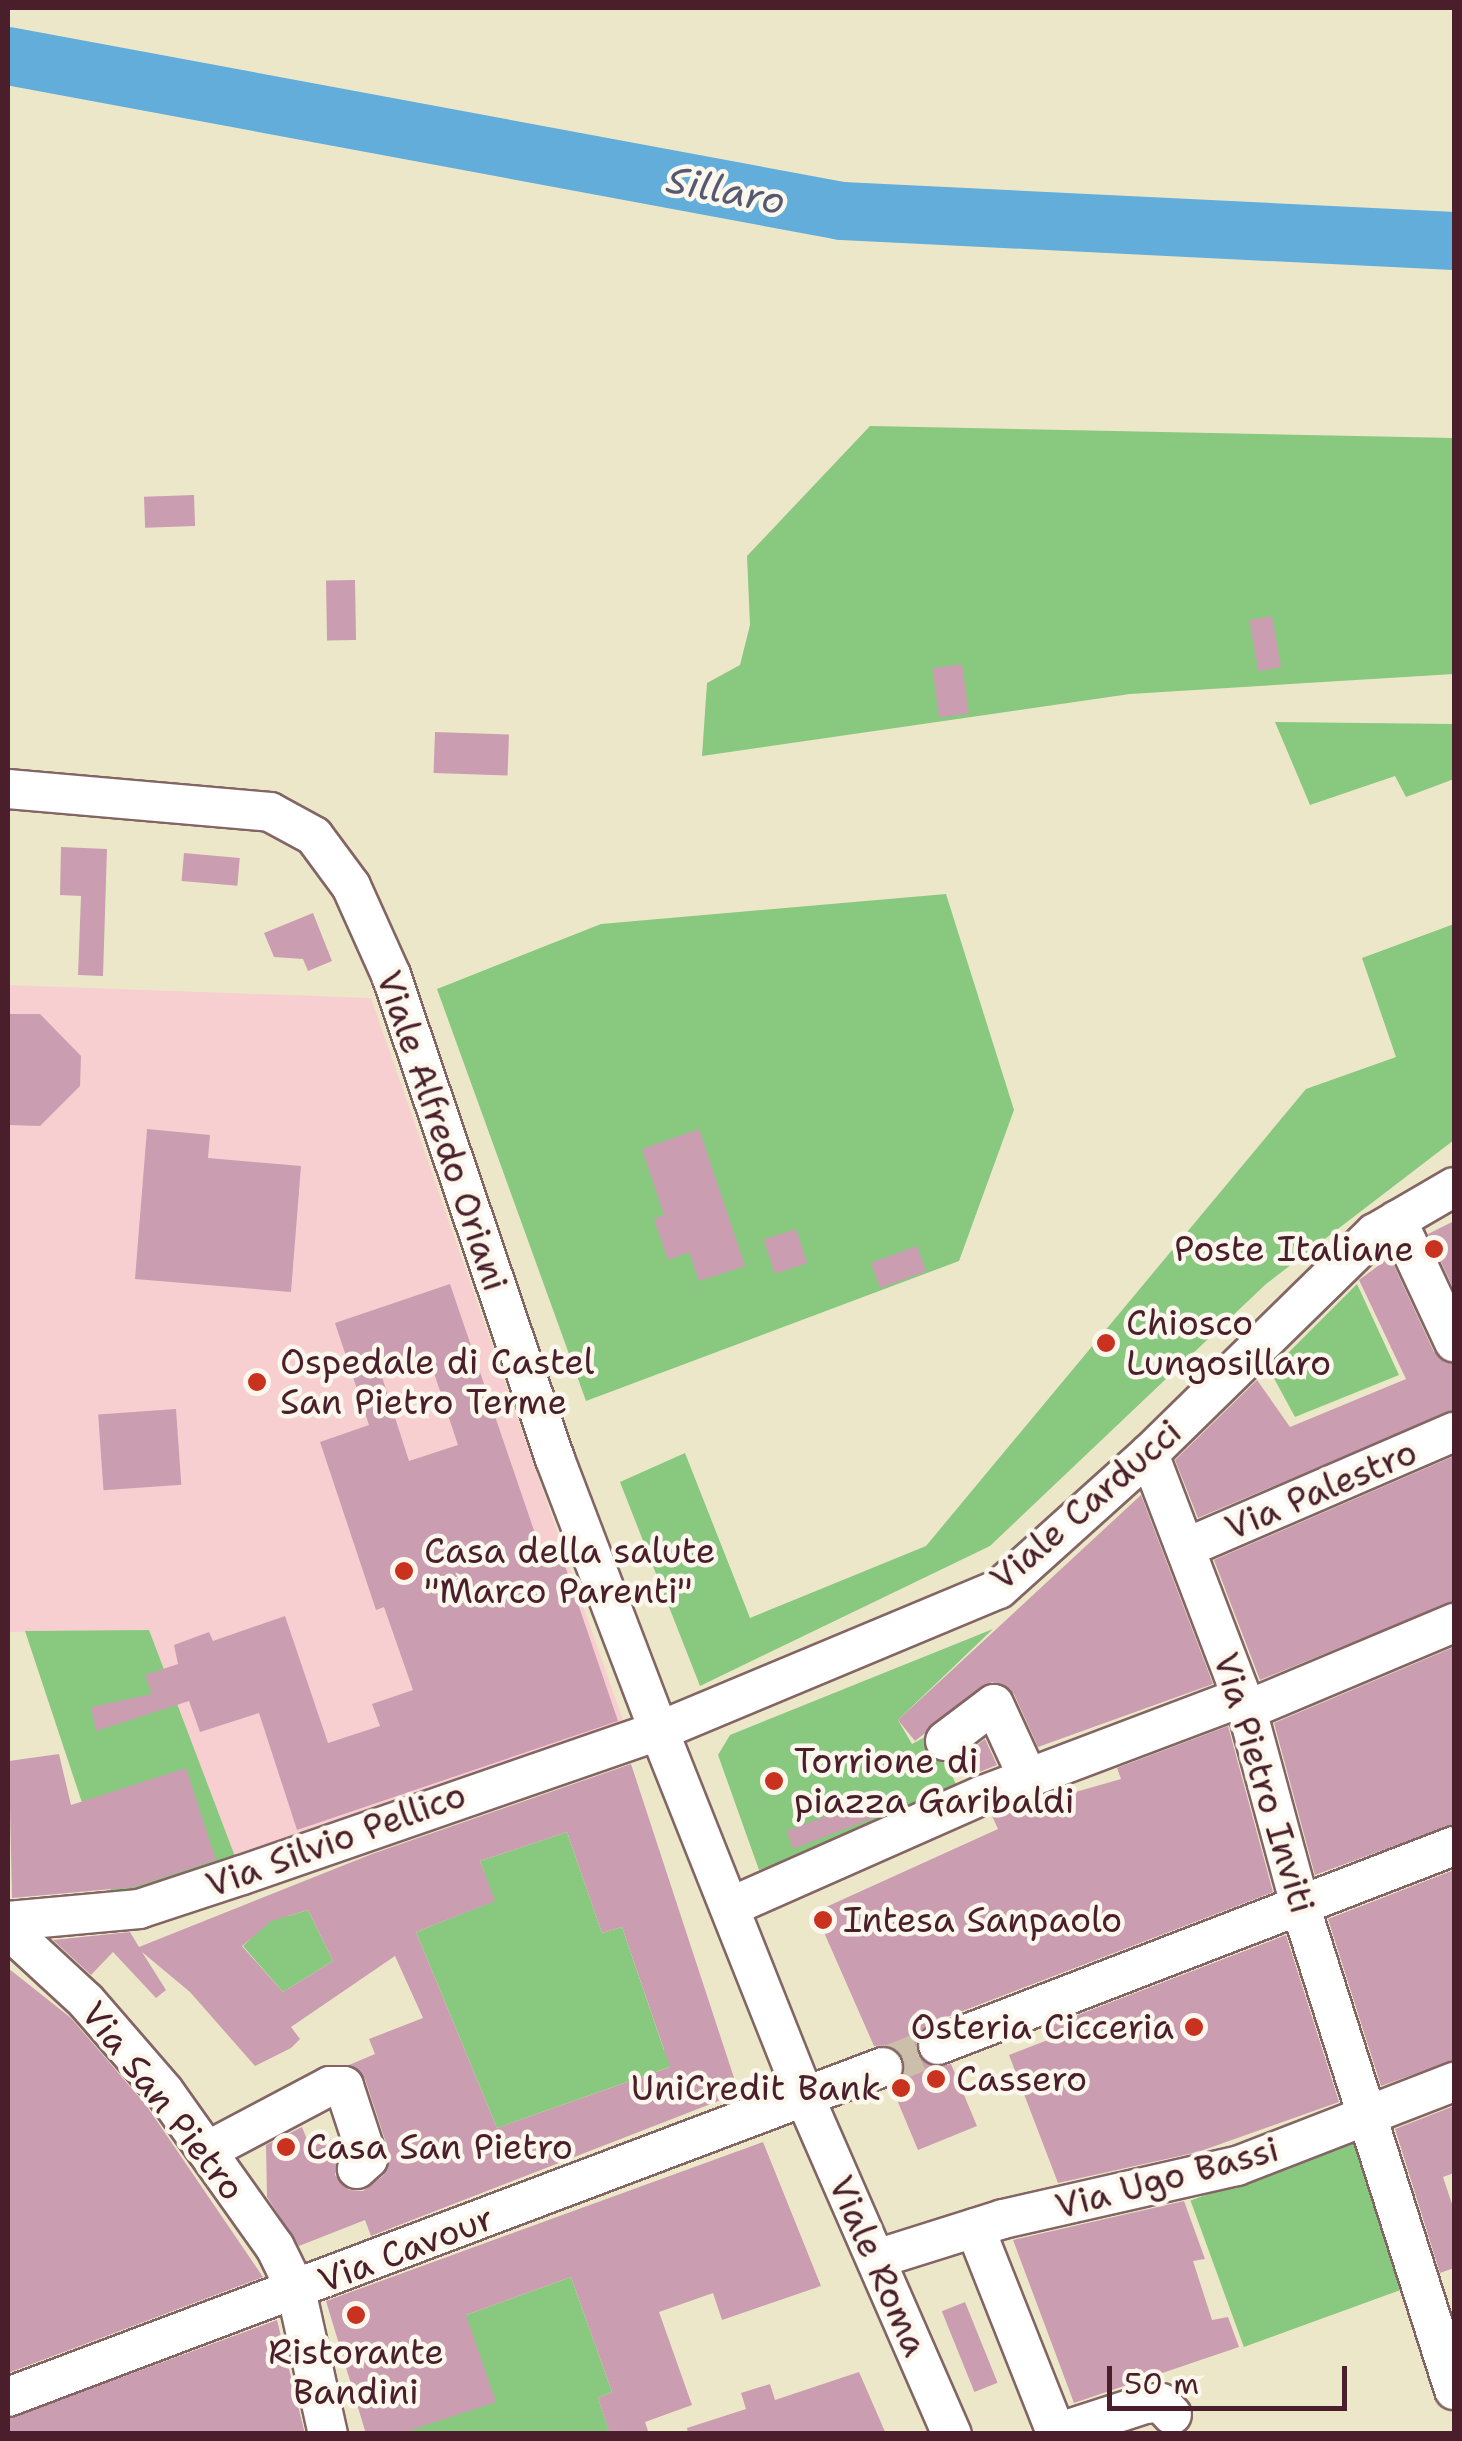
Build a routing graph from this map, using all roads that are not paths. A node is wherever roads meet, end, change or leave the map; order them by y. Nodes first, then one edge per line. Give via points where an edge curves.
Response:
1 (8, 789) edge
2 (1454, 1187) edge
3 (1397, 1220) junction
4 (1454, 1342) edge
5 (1454, 1432) edge
6 (1149, 1454) junction
7 (1188, 1547) junction
8 (1454, 1623) edge
9 (1244, 1704) junction
10 (659, 1730) junction
11 (945, 1741) dead end
12 (1028, 1778) junction
13 (1454, 1846) edge
14 (1300, 1906) junction
15 (730, 1908) junction
16 (8, 1920) edge
17 (8, 1929) edge
18 (938, 2045) tunnel mouth
19 (883, 2067) tunnel mouth
20 (1454, 2082) edge
21 (805, 2098) junction
22 (1366, 2117) junction
23 (207, 2151) junction
24 (357, 2169) dead end
25 (975, 2228) junction
26 (876, 2259) junction
27 (296, 2290) junction
28 (1454, 2390) edge
29 (8, 2398) edge
30 (1172, 2415) dead end
31 (328, 2434) edge
32 (952, 2434) edge

1 - 10 street, Viale Alfredo Oriani via 270,812 314,836 331,854 391,975 549,1442
2 - 3 street, Viale Carducci
3 - 4 street
3 - 6 street, Viale Carducci via 1262,1338
5 - 7 street, Via Palestro
6 - 7 street, Via Pietro Inviti
6 - 10 street, Viale Carducci via 998,1589
7 - 9 street, Via Pietro Inviti
8 - 9 street
9 - 12 street
9 - 14 street, Via Pietro Inviti
10 - 15 street, Viale Alfredo Oriani
10 - 16 street, Via Silvio Pellico via 139,1909
11 - 12 street via 994,1704
12 - 15 street
13 - 14 street
14 - 18 street
14 - 22 street, Via Pietro Inviti
15 - 21 street, Viale Roma
17 - 23 street, Via San Pietro via 86,2000
19 - 21 street, Via Cavour
20 - 22 street, Via Ugo Bassi
21 - 26 street, Viale Roma
21 - 27 street, Via Cavour
22 - 25 street, Via Ugo Bassi via 1237,2166
22 - 28 street, Via Pietro Inviti
23 - 24 street via 330,2086 344,2086 368,2159
23 - 27 street, Via San Pietro via 276,2247
25 - 26 street, Via Ugo Bassi
25 - 30 street via 1056,2434 1145,2404 1161,2403
26 - 32 street, Viale Roma
27 - 29 street, Via Cavour
27 - 31 street, Via San Pietro

